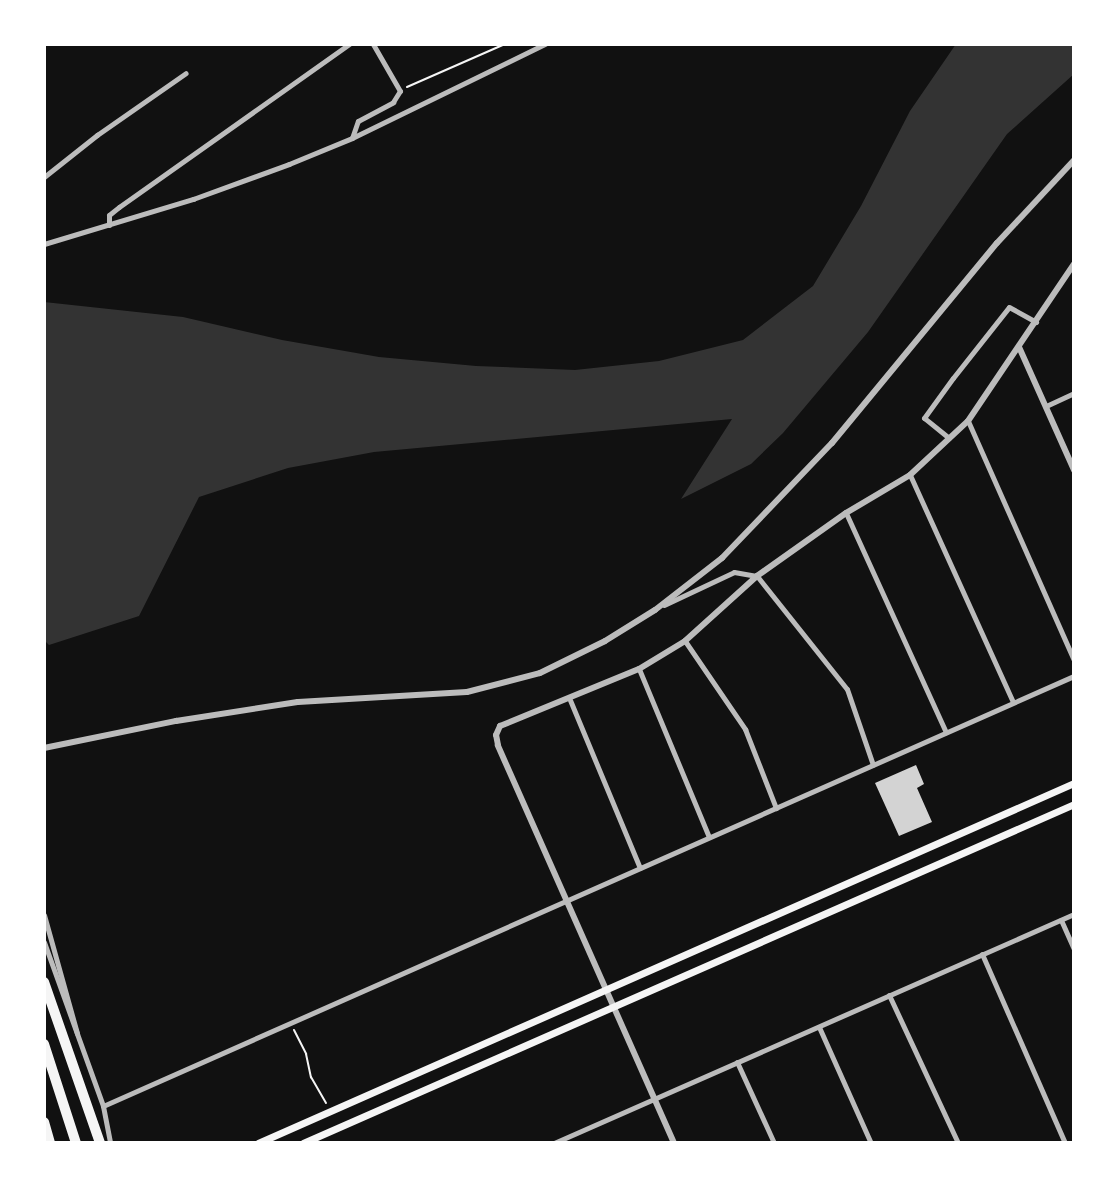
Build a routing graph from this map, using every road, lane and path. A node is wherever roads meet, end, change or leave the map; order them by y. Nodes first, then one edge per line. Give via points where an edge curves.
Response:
1 (349, 44) edge
2 (373, 44) edge
3 (505, 44) edge
4 (545, 44) edge
5 (186, 73) dead end
6 (400, 91) junction
7 (352, 138) junction
8 (1074, 160) edge
9 (44, 177) edge
10 (109, 225) junction
11 (44, 244) edge
12 (1074, 264) edge
13 (1036, 322) junction
14 (1019, 347) junction
15 (1074, 393) edge
16 (1046, 406) junction
17 (968, 421) junction
18 (949, 439) junction
19 (1074, 470) edge
20 (910, 475) junction
21 (846, 513) junction
22 (757, 576) junction
23 (655, 610) junction
24 (685, 641) junction
25 (1074, 660) edge
26 (639, 669) junction
27 (1074, 676) edge
28 (570, 700) junction
29 (1013, 702) junction
30 (946, 732) junction
31 (44, 748) edge
32 (873, 765) junction
33 (1074, 783) edge
34 (1074, 804) edge
35 (776, 808) junction
36 (709, 838) junction
37 (640, 868) junction
38 (567, 900) junction
39 (1074, 914) edge
40 (44, 915) edge
41 (1061, 920) junction
42 (44, 942) edge
43 (1074, 949) edge
44 (982, 954) junction
45 (44, 982) edge
46 (606, 989) junction
47 (889, 995) junction
48 (615, 1006) junction
49 (291, 1022) junction
50 (820, 1027) junction
51 (44, 1044) edge
52 (79, 1046) junction
53 (737, 1062) junction
54 (654, 1098) junction
55 (103, 1106) junction
56 (330, 1113) junction
57 (44, 1122) edge
58 (559, 1142) edge
59 (50, 1143) edge
60 (76, 1143) edge
61 (100, 1143) edge
62 (110, 1143) edge
63 (258, 1143) edge
64 (303, 1143) edge
65 (674, 1143) edge
66 (774, 1143) edge
67 (871, 1143) edge
68 (958, 1143) edge
69 (1065, 1143) edge

1 - 10 street via 119,207 109,215
2 - 6 street
3 - 6 path
4 - 7 street
5 - 9 street
6 - 7 street via 394,102 358,121
7 - 10 street via 192,200
8 - 23 street via 997,243 832,443 722,558
10 - 11 street
12 - 13 street
13 - 14 street
13 - 18 street via 1009,307 953,378 924,418
14 - 16 street
14 - 17 street
15 - 16 street
16 - 19 street
17 - 18 street
17 - 25 street
18 - 20 street
20 - 21 street
20 - 29 street
21 - 22 street
21 - 30 street
22 - 23 street via 734,572
22 - 24 street
22 - 32 street via 847,689
23 - 31 street via 540,673 467,692 298,702
24 - 26 street
24 - 35 street via 745,729
26 - 28 street
26 - 36 street
27 - 29 street
28 - 37 street
28 - 38 street via 500,726 496,735
29 - 30 street
30 - 32 street
32 - 35 street
33 - 46 main road
34 - 48 main road
35 - 36 street
36 - 37 street
37 - 38 street
38 - 46 street
38 - 49 street
39 - 41 street
40 - 52 street
41 - 43 street
41 - 44 street
42 - 52 street
44 - 47 street
44 - 69 street
45 - 61 highway
46 - 48 street
46 - 56 main road
47 - 50 street
47 - 68 street
48 - 54 street
48 - 64 main road
49 - 55 street
49 - 56 path
50 - 53 street
50 - 67 street
51 - 60 highway
52 - 55 street
53 - 54 street
53 - 66 street
54 - 58 street
54 - 65 street
55 - 62 street
56 - 63 main road
57 - 59 highway

